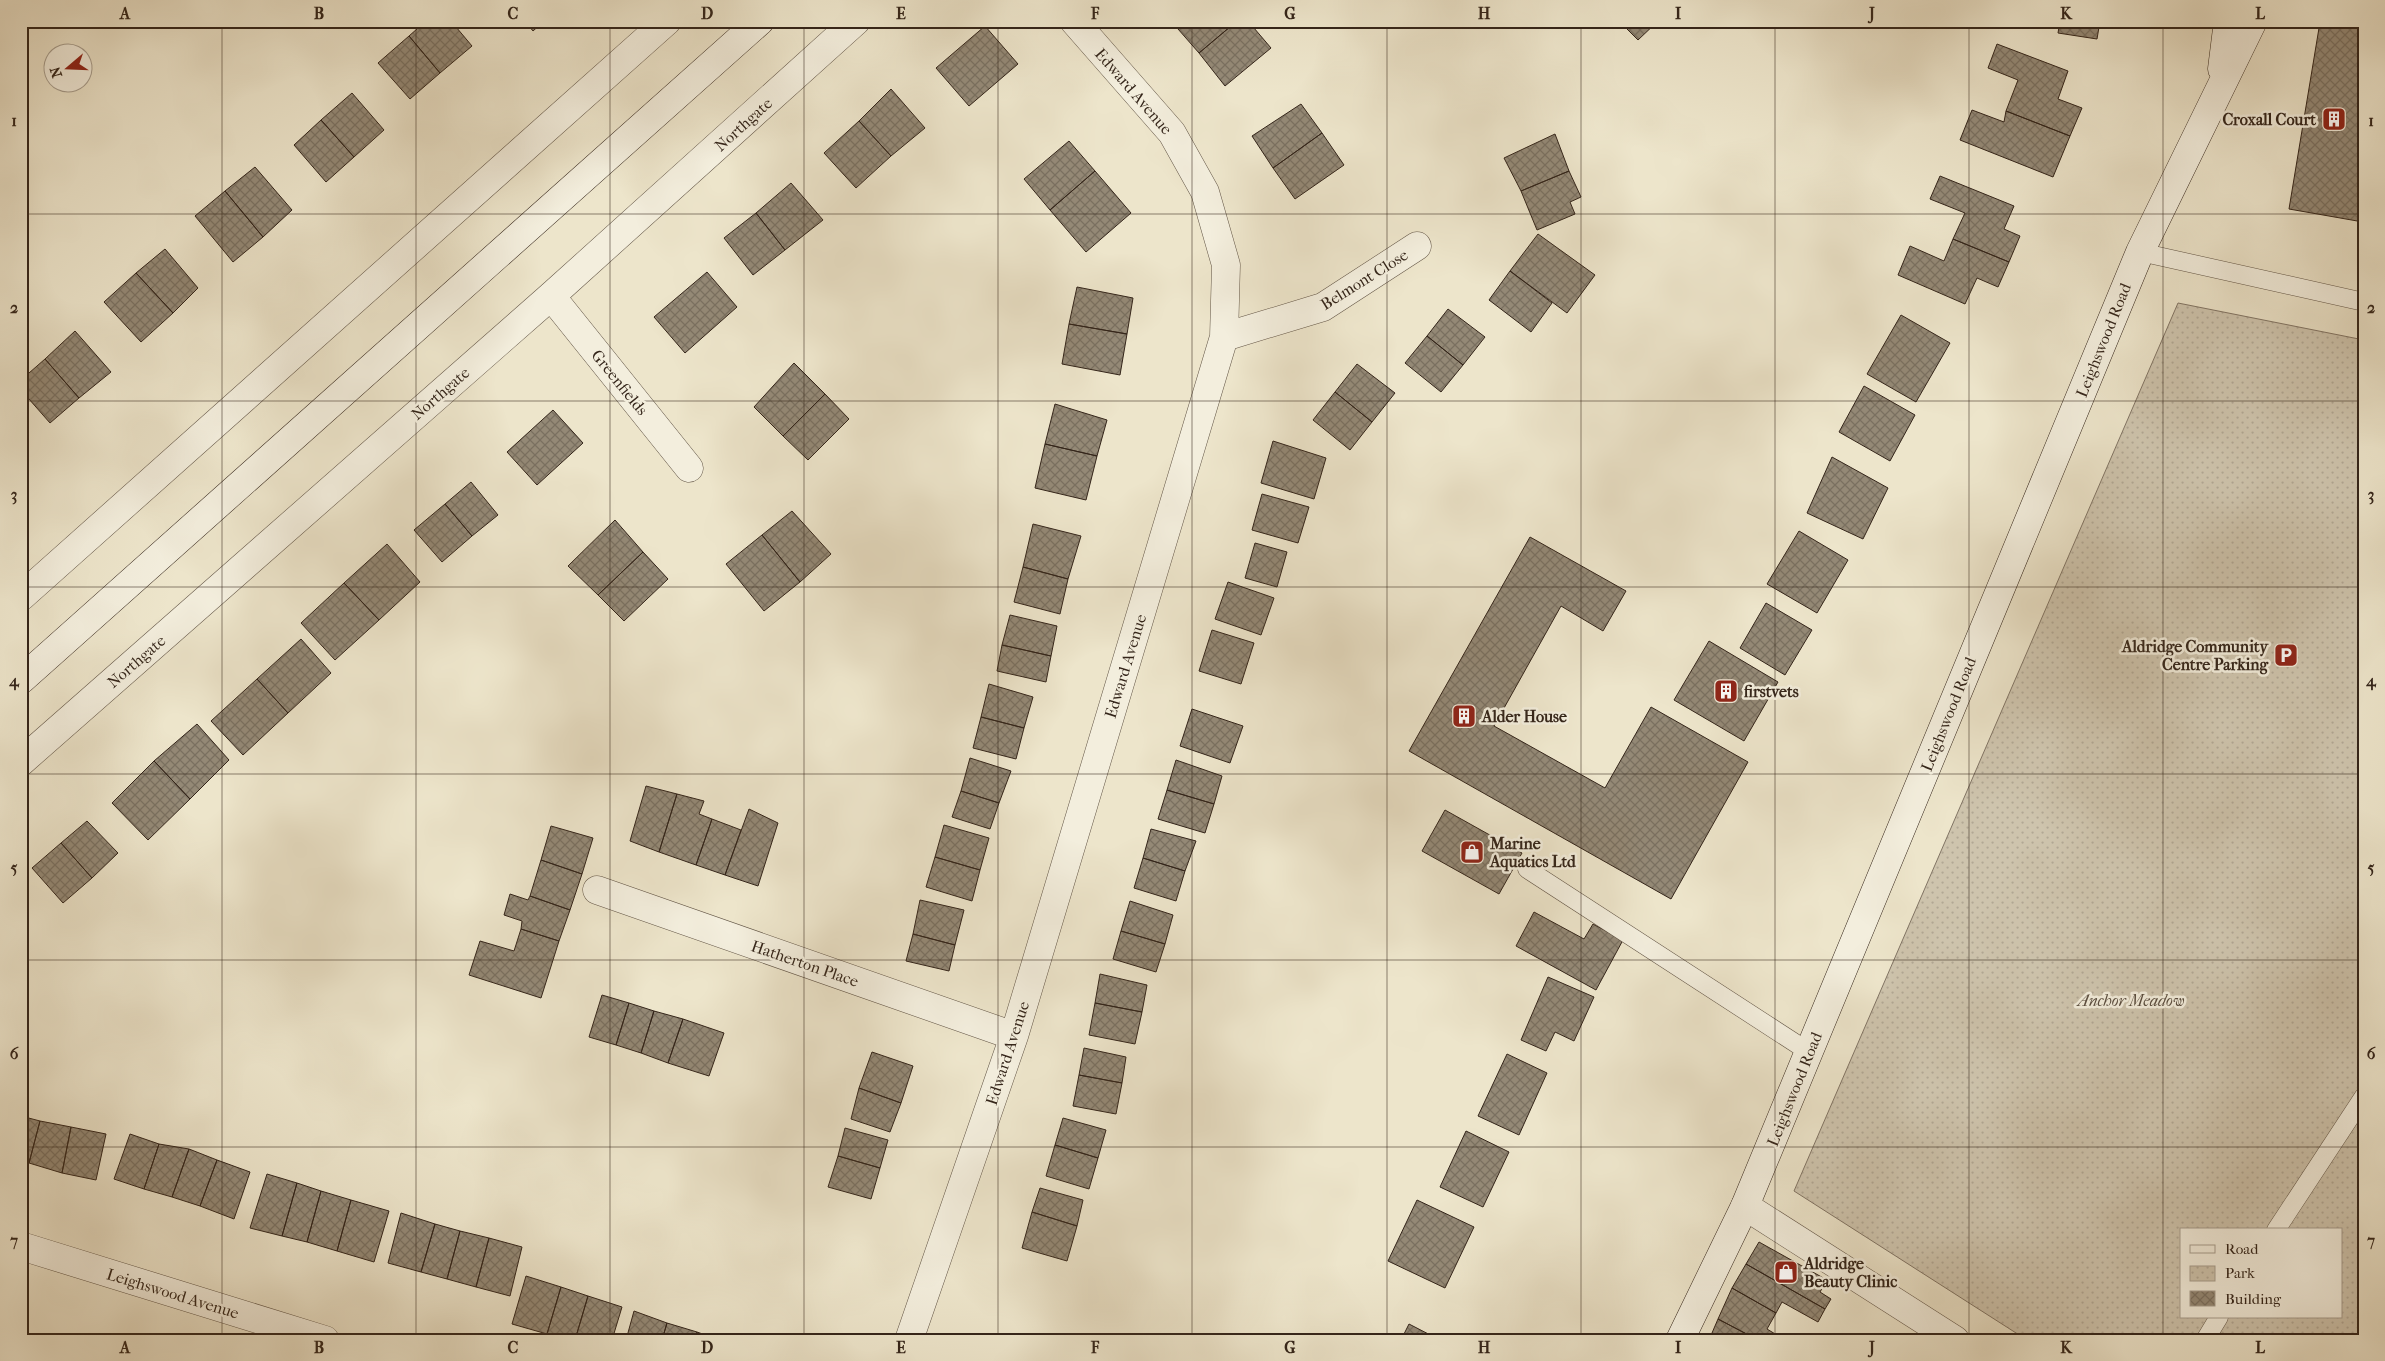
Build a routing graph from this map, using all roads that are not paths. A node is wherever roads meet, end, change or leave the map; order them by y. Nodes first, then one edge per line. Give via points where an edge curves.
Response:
1 (667, 21) edge
2 (760, 21) edge
3 (856, 21) edge
4 (1074, 21) edge
5 (2228, 21) edge
6 (2253, 21) edge
7 (2220, 90) junction
8 (1417, 246) dead end
9 (2140, 252) junction
10 (551, 296) junction
11 (2364, 302) edge
12 (1224, 337) junction
13 (689, 468) dead end
14 (21, 597) edge
15 (21, 680) edge
16 (21, 762) edge
17 (1527, 869) dead end
18 (596, 890) dead end
19 (1014, 1036) junction
20 (1809, 1052) junction
21 (2364, 1096) edge
22 (1746, 1206) junction
23 (2277, 1228) edge
24 (21, 1246) edge
25 (2218, 1318) edge
26 (325, 1340) edge
27 (909, 1340) edge
28 (1680, 1340) edge
29 (1955, 1340) edge
30 (2204, 1340) edge

1 - 14 street
2 - 15 street
3 - 10 street, Northgate
4 - 12 street, Edward Avenue via 1172,133 1205,192 1226,265
5 - 7 street, Leighswood Road
6 - 7 street, Leighswood Road
7 - 9 street, Leighswood Road
8 - 12 street, Belmont Close via 1323,307
9 - 11 lane
9 - 20 street, Leighswood Road
10 - 13 street, Greenfields
10 - 16 street, Northgate
12 - 19 street, Edward Avenue
17 - 20 lane
18 - 19 street, Hatherton Place
19 - 27 street, Edward Avenue
20 - 22 street, Leighswood Road
21 - 23 lane
22 - 28 street, Leighswood Road
22 - 29 street
24 - 26 street, Leighswood Avenue
25 - 30 lane

